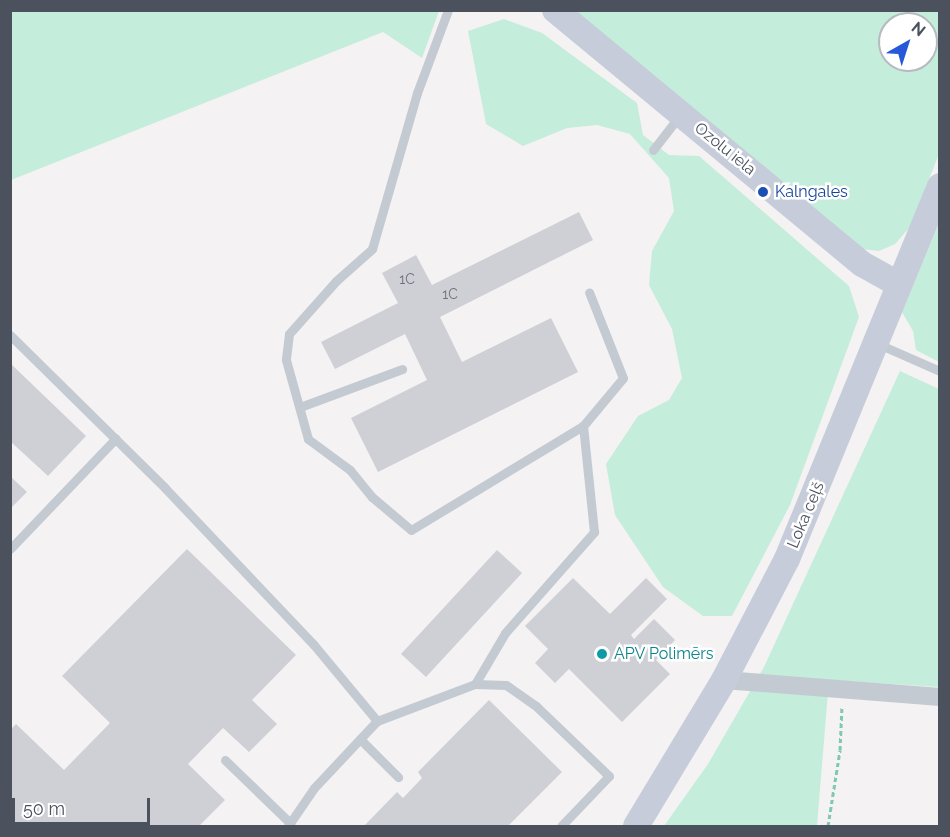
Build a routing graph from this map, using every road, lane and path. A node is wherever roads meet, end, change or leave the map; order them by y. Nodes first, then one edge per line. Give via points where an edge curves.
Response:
1 (447, 10) edge
2 (555, 10) edge
3 (682, 114) junction
4 (653, 150) dead end
5 (939, 186) edge
6 (898, 284) junction
7 (589, 292) dead end
8 (10, 335) edge
9 (875, 342) junction
10 (402, 369) dead end
11 (939, 371) edge
12 (300, 407) junction
13 (584, 426) junction
14 (116, 438) junction
15 (10, 549) edge
16 (724, 680) junction
17 (475, 684) junction
18 (842, 689) junction
19 (939, 697) edge
20 (376, 721) junction
21 (360, 739) junction
22 (225, 760) dead end
23 (398, 777) dead end
24 (289, 825) edge
25 (561, 826) edge
26 (636, 826) edge
27 (828, 826) edge

1 - 12 lane via 417,93 372,249 336,281 289,334 285,360
2 - 3 main road, Ozolu iela
3 - 4 lane
3 - 6 main road, Ozolu iela via 862,264
5 - 6 main road, Loka ceļš
6 - 9 main road, Loka ceļš
7 - 13 lane via 623,378
8 - 14 lane
9 - 11 lane
9 - 16 main road, Loka ceļš via 787,559
10 - 12 lane
12 - 13 lane via 308,440 350,470 372,497 411,530
13 - 17 lane via 594,532 505,633
14 - 15 lane
14 - 20 lane via 314,645
16 - 18 street
16 - 26 main road, Loka ceļš
17 - 20 lane
17 - 25 lane via 506,685 536,706 609,776
18 - 19 street
18 - 27 path via 840,750
20 - 21 lane
21 - 23 lane
21 - 24 lane via 314,788
22 - 24 lane

